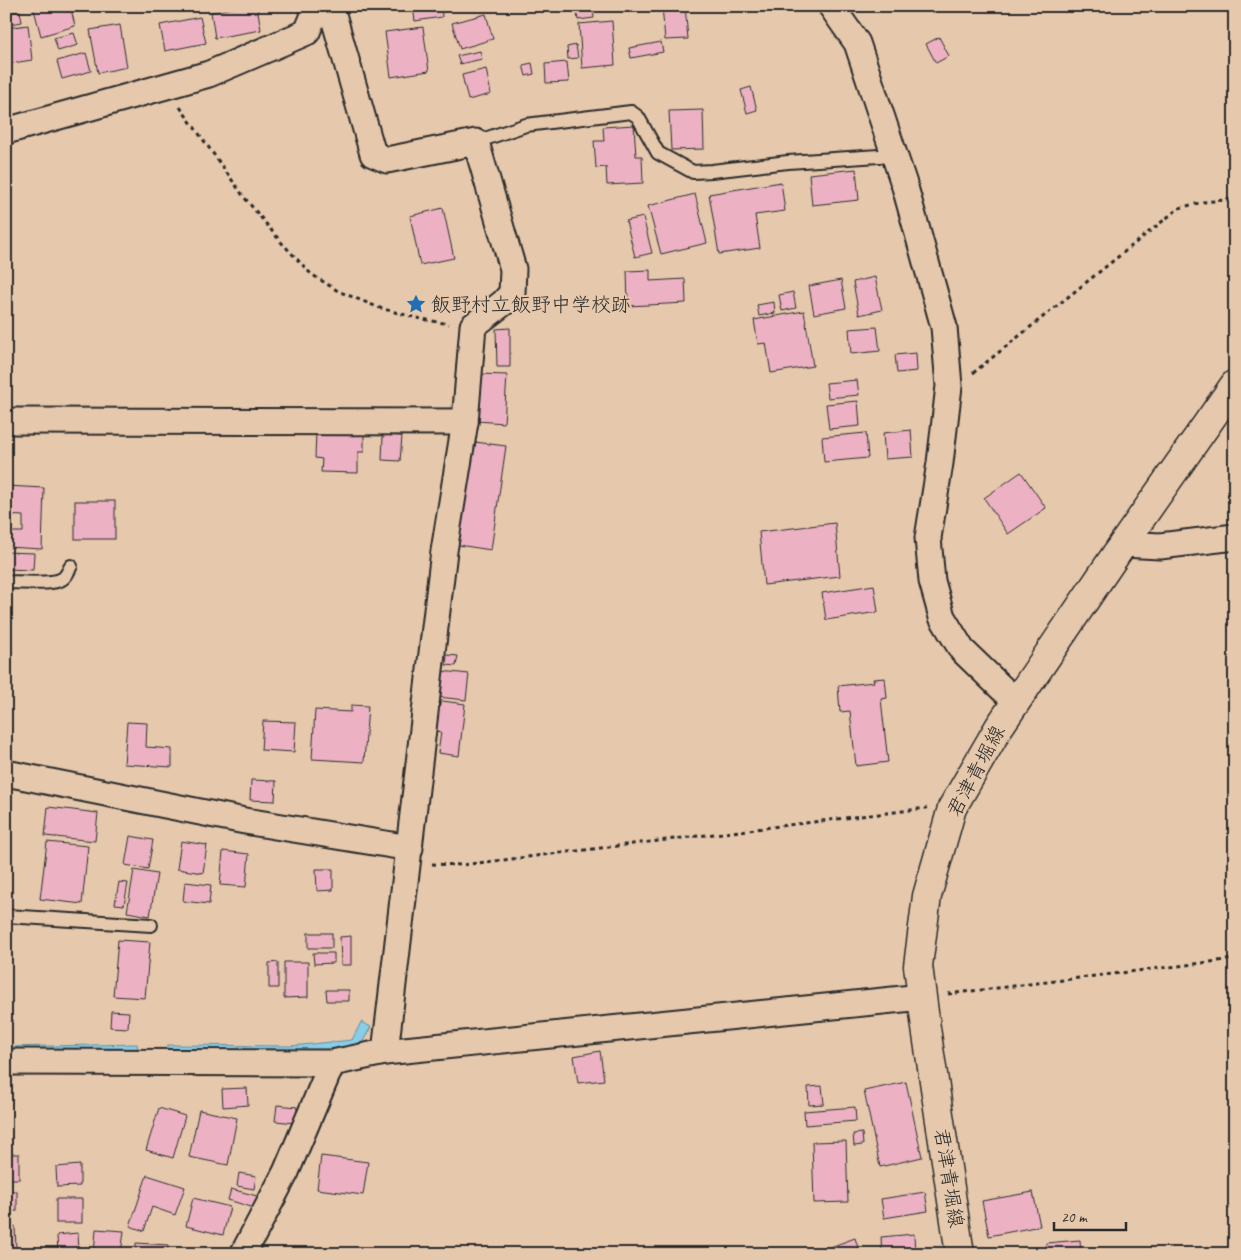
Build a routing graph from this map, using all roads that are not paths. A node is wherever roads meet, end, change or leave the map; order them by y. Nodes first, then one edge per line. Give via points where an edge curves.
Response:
1 (831, 6) edge
2 (327, 10) edge
3 (6, 131) edge
4 (476, 142) junction
5 (894, 155) junction
6 (1235, 384) edge
7 (6, 422) edge
8 (465, 422) junction
9 (1235, 537) edge
10 (1123, 544) junction
11 (71, 566) dead end
12 (6, 582) edge
13 (1016, 702) junction
14 (6, 772) edge
15 (409, 856) junction
16 (6, 916) edge
17 (150, 925) dead end
18 (922, 997) junction
19 (385, 1052) junction
20 (6, 1062) edge
21 (332, 1063) junction
22 (243, 1254) edge
23 (960, 1254) edge

1 - 5 street via 857,43
2 - 3 street via 307,32 208,74
2 - 4 street via 373,154 387,160
4 - 5 lane via 526,125 631,112 638,117 658,153 693,172
4 - 8 street via 513,269 512,293 472,326
5 - 13 street via 944,328 949,386 928,538 932,581 942,617 962,650
6 - 10 main road, 君津青堀線
7 - 8 street
8 - 15 street via 444,551
9 - 10 street via 1160,546
10 - 13 main road, 君津青堀線
11 - 12 lane via 60,581
13 - 18 main road, 君津青堀線 via 952,808 927,896 918,966
14 - 15 street
15 - 19 street
16 - 17 lane
18 - 19 street
18 - 23 main road, 君津青堀線
19 - 21 street
20 - 21 street
21 - 22 street via 286,1172

